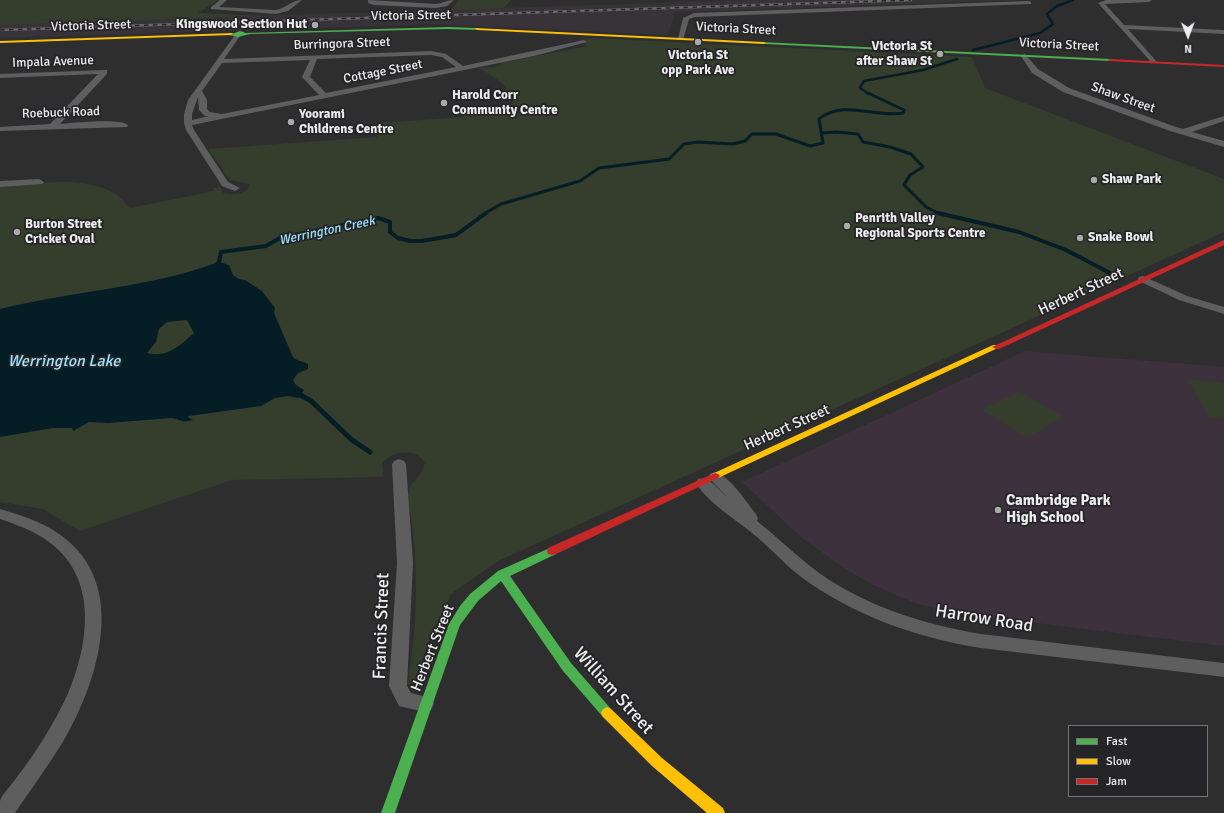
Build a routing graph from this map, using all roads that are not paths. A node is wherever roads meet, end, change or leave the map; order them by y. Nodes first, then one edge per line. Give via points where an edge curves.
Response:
1 (224, 0) edge
2 (299, 0) edge
3 (371, 0) edge
4 (451, 0) edge
5 (1149, 0) edge
6 (1029, 3) dead end
7 (1123, 27) junction
8 (1224, 32) edge
9 (234, 35) junction
10 (681, 39) junction
11 (0, 42) edge
12 (584, 42) dead end
13 (1024, 56) junction
14 (315, 58) junction
15 (220, 61) junction
16 (1154, 62) junction
17 (1224, 66) edge
18 (461, 68) junction
19 (0, 76) edge
20 (199, 91) junction
21 (325, 96) junction
22 (228, 115) junction
23 (1224, 118) edge
24 (188, 123) junction
25 (124, 125) dead end
26 (53, 126) junction
27 (0, 128) edge
28 (1184, 132) junction
29 (1224, 144) edge
30 (39, 182) dead end
31 (0, 184) edge
32 (235, 188) dead end
33 (1224, 242) edge
34 (1143, 279) junction
35 (1224, 311) edge
36 (399, 464) dead end
37 (709, 480) junction
38 (0, 514) edge
39 (502, 574) junction
40 (1224, 670) edge
41 (425, 704) junction
42 (4, 813) edge
43 (388, 813) edge
44 (718, 813) edge

1 - 2 street via 213,8 279,12
3 - 4 street via 370,2 374,3 433,6 445,5
5 - 7 street via 1107,1 1102,4
6 - 10 street via 694,15 686,18
7 - 8 street
7 - 16 street
9 - 10 street, Victoria Street via 441,28
9 - 11 street, Victoria Street
9 - 15 street
10 - 13 street, Victoria Street
12 - 18 street, Cottage Street
13 - 16 street, Victoria Street
13 - 28 street, Shaw Street via 1035,71 1066,90
14 - 15 street, Burringora Street
14 - 18 street, Burringora Street via 431,53 444,55
14 - 21 street via 306,77
15 - 20 street
16 - 17 street, Victoria Street
18 - 21 street, Cottage Street
19 - 26 street, Impala Avenue via 104,72
20 - 22 street via 206,113
20 - 24 street via 192,100
21 - 22 street, Cottage Street
22 - 24 street, Cottage Street
23 - 28 street
24 - 32 street via 225,184
25 - 26 street, Roebuck Road
26 - 27 street, Roebuck Road
28 - 29 street, Shaw Street
30 - 31 street
33 - 34 street, Herbert Street
34 - 35 street via 1183,298
34 - 37 street, Herbert Street
36 - 41 street, Francis Street via 404,563 398,686 405,700
37 - 39 street, Herbert Street
37 - 40 street, Harrow Road via 717,497 806,571 842,595 878,613 926,630 956,637
38 - 42 street via 42,530 71,553 84,573 88,585 94,630 87,666 72,706
39 - 41 street, Herbert Street via 477,592 460,614
39 - 44 street, William Street via 567,666 600,706 642,748
41 - 43 street

